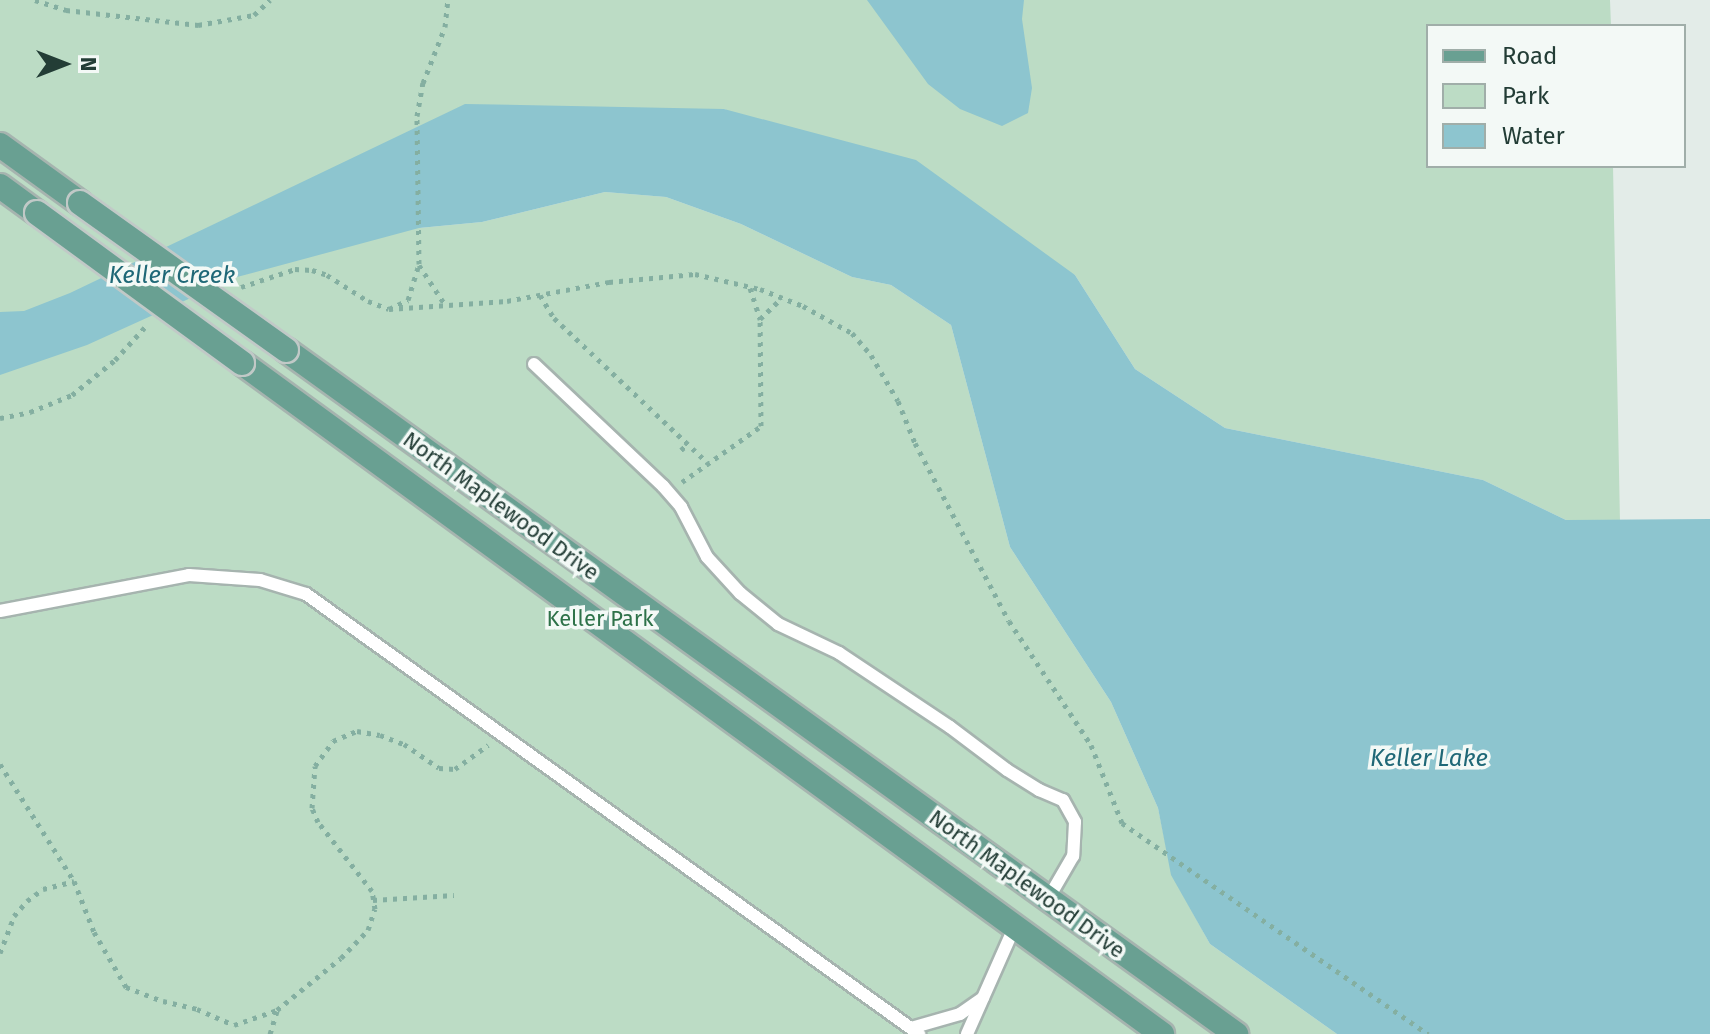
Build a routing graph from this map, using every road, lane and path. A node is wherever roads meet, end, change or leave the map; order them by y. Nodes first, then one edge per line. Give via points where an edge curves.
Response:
1 (35, 0) edge
2 (270, 0) edge
3 (448, 0) edge
4 (0, 145) edge
5 (0, 186) edge
6 (417, 249) dead end
7 (419, 264) dead end
8 (749, 287) junction
9 (540, 295) junction
10 (782, 298) junction
11 (445, 304) junction
12 (389, 309) dead end
13 (760, 319) junction
14 (534, 364) dead end
15 (688, 444) junction
16 (681, 450) dead end
17 (708, 463) junction
18 (668, 492) junction
19 (0, 611) edge
20 (503, 736) junction
21 (0, 764) edge
22 (74, 881) junction
23 (454, 895) dead end
24 (1048, 899) junction
25 (373, 900) junction
26 (1014, 928) junction
27 (0, 953) edge
28 (983, 998) junction
29 (277, 1010) junction
30 (915, 1031) edge
31 (270, 1034) edge
32 (967, 1034) edge
33 (1162, 1034) edge
34 (1236, 1034) edge
35 (1428, 1034) edge

1 - 2 path via 66,10 198,25 254,15
3 - 6 path via 445,27 423,83 417,116
4 - 24 main road, North Maplewood Drive, bridge
5 - 26 main road, North Maplewood Drive, bridge
7 - 11 path
8 - 9 path via 695,274 663,274
8 - 10 path
8 - 13 path
9 - 11 path
9 - 15 path via 554,318
10 - 13 path
10 - 35 path via 852,333 871,355 1009,621 1091,745 1122,823
11 - 12 path
13 - 17 path via 761,426
14 - 18 lane
15 - 16 path
15 - 17 path
17 - 18 path
18 - 24 lane via 707,557 778,624 839,653 1007,770 1063,800 1075,822 1073,856
19 - 20 lane via 189,575 260,580 306,594
20 - 25 path via 455,769 439,768 404,744 357,731 333,741 319,757 312,777 312,808 364,877
20 - 30 lane
21 - 22 path
22 - 27 path via 43,889 27,901 14,916
22 - 29 path via 94,932 126,987 234,1025
23 - 25 path
24 - 34 main road, North Maplewood Drive
25 - 29 path via 368,930
26 - 28 lane
26 - 33 main road, North Maplewood Drive
28 - 30 lane via 960,1014
28 - 32 lane
29 - 31 path

